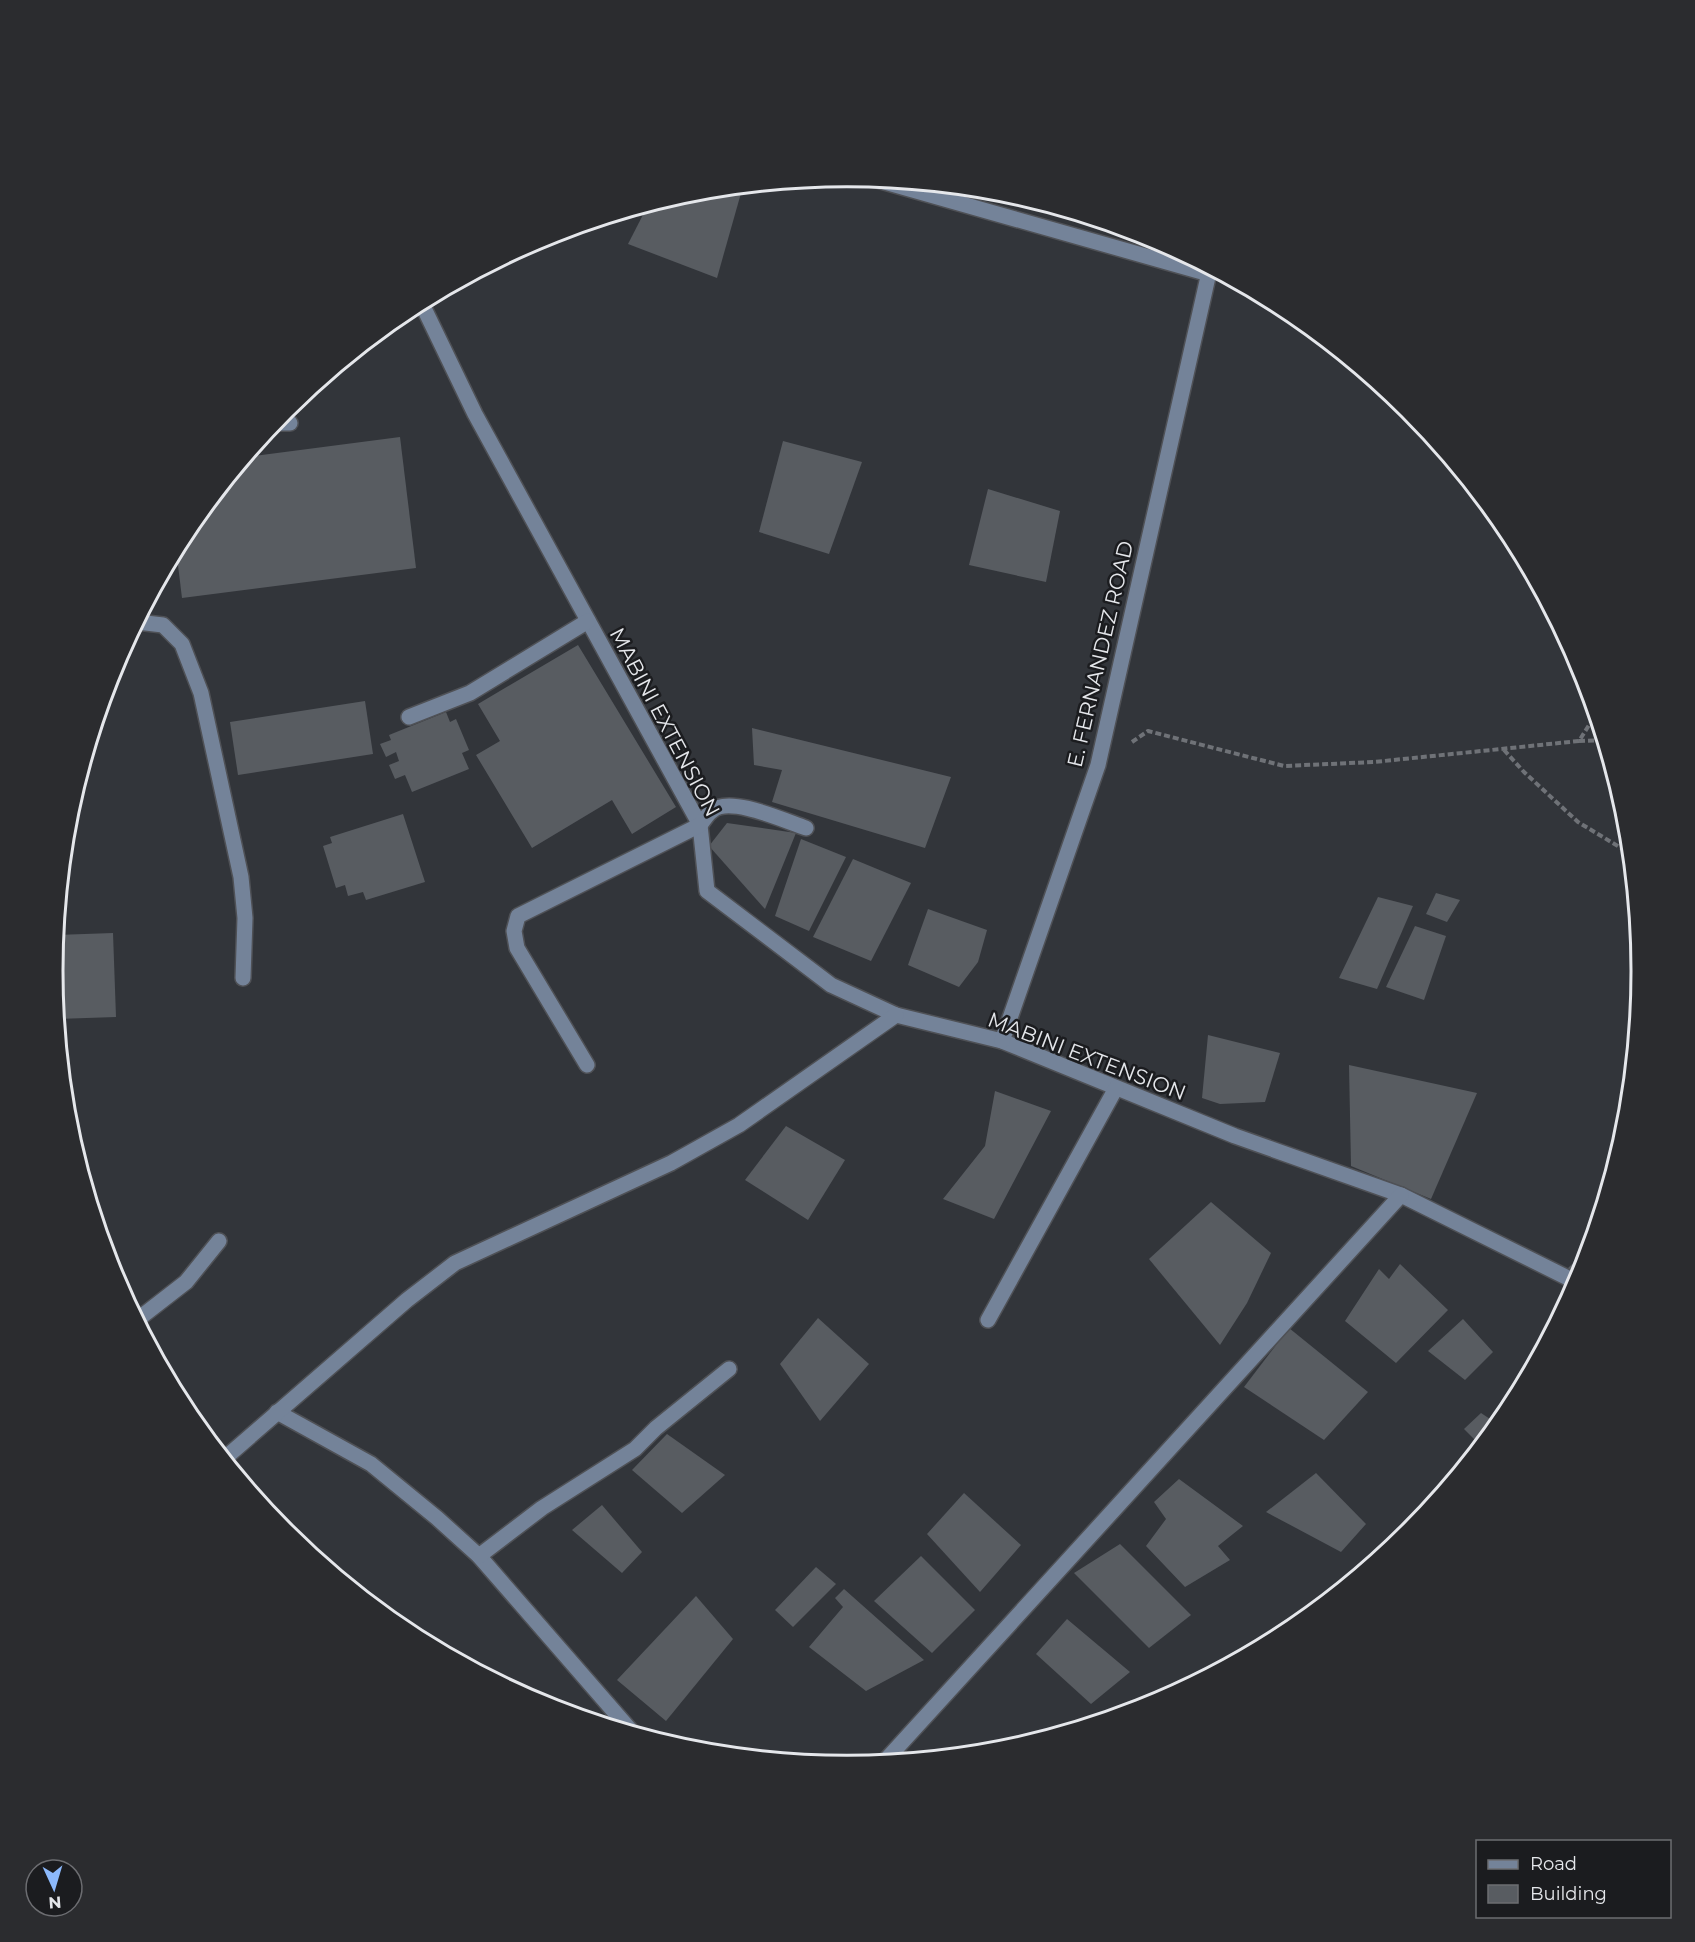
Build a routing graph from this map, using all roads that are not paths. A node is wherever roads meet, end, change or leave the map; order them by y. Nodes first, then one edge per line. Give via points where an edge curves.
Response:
1 (911, 189) edge
2 (1193, 267) edge
3 (1208, 275) edge
4 (425, 311) edge
5 (287, 423) edge
6 (290, 423) dead end
7 (588, 621) junction
8 (145, 623) edge
9 (409, 717) dead end
10 (700, 825) junction
11 (806, 828) dead end
12 (243, 978) dead end
13 (896, 1015) junction
14 (1002, 1041) junction
15 (587, 1065) dead end
16 (1116, 1088) junction
17 (1401, 1195) junction
18 (219, 1241) dead end
19 (1569, 1278) edge
20 (143, 1315) edge
21 (988, 1320) dead end
22 (729, 1369) dead end
23 (277, 1412) junction
24 (229, 1454) edge
25 (479, 1556) junction
26 (624, 1723) edge
27 (891, 1754) edge

1 - 2 street
3 - 14 street, E. FERNANDEZ ROAD via 1098,765
4 - 7 street, MABINI EXTENSION via 475,414
5 - 6 street
7 - 9 street via 470,693
7 - 10 street, MABINI EXTENSION
8 - 12 street via 164,625 182,644 201,693 241,877 245,918
10 - 11 street via 712,809 726,805
10 - 13 street, MABINI EXTENSION via 707,891 831,985
10 - 15 street via 518,916 514,931 517,948
13 - 14 street, MABINI EXTENSION
13 - 23 street via 739,1125 671,1163 455,1263
14 - 16 street, MABINI EXTENSION
16 - 17 street, MABINI EXTENSION via 1235,1136
16 - 21 street
17 - 19 street, MABINI EXTENSION
17 - 27 street
18 - 20 street via 186,1282
22 - 25 street via 635,1449 542,1508
23 - 24 street
23 - 25 street via 371,1464
25 - 26 street

